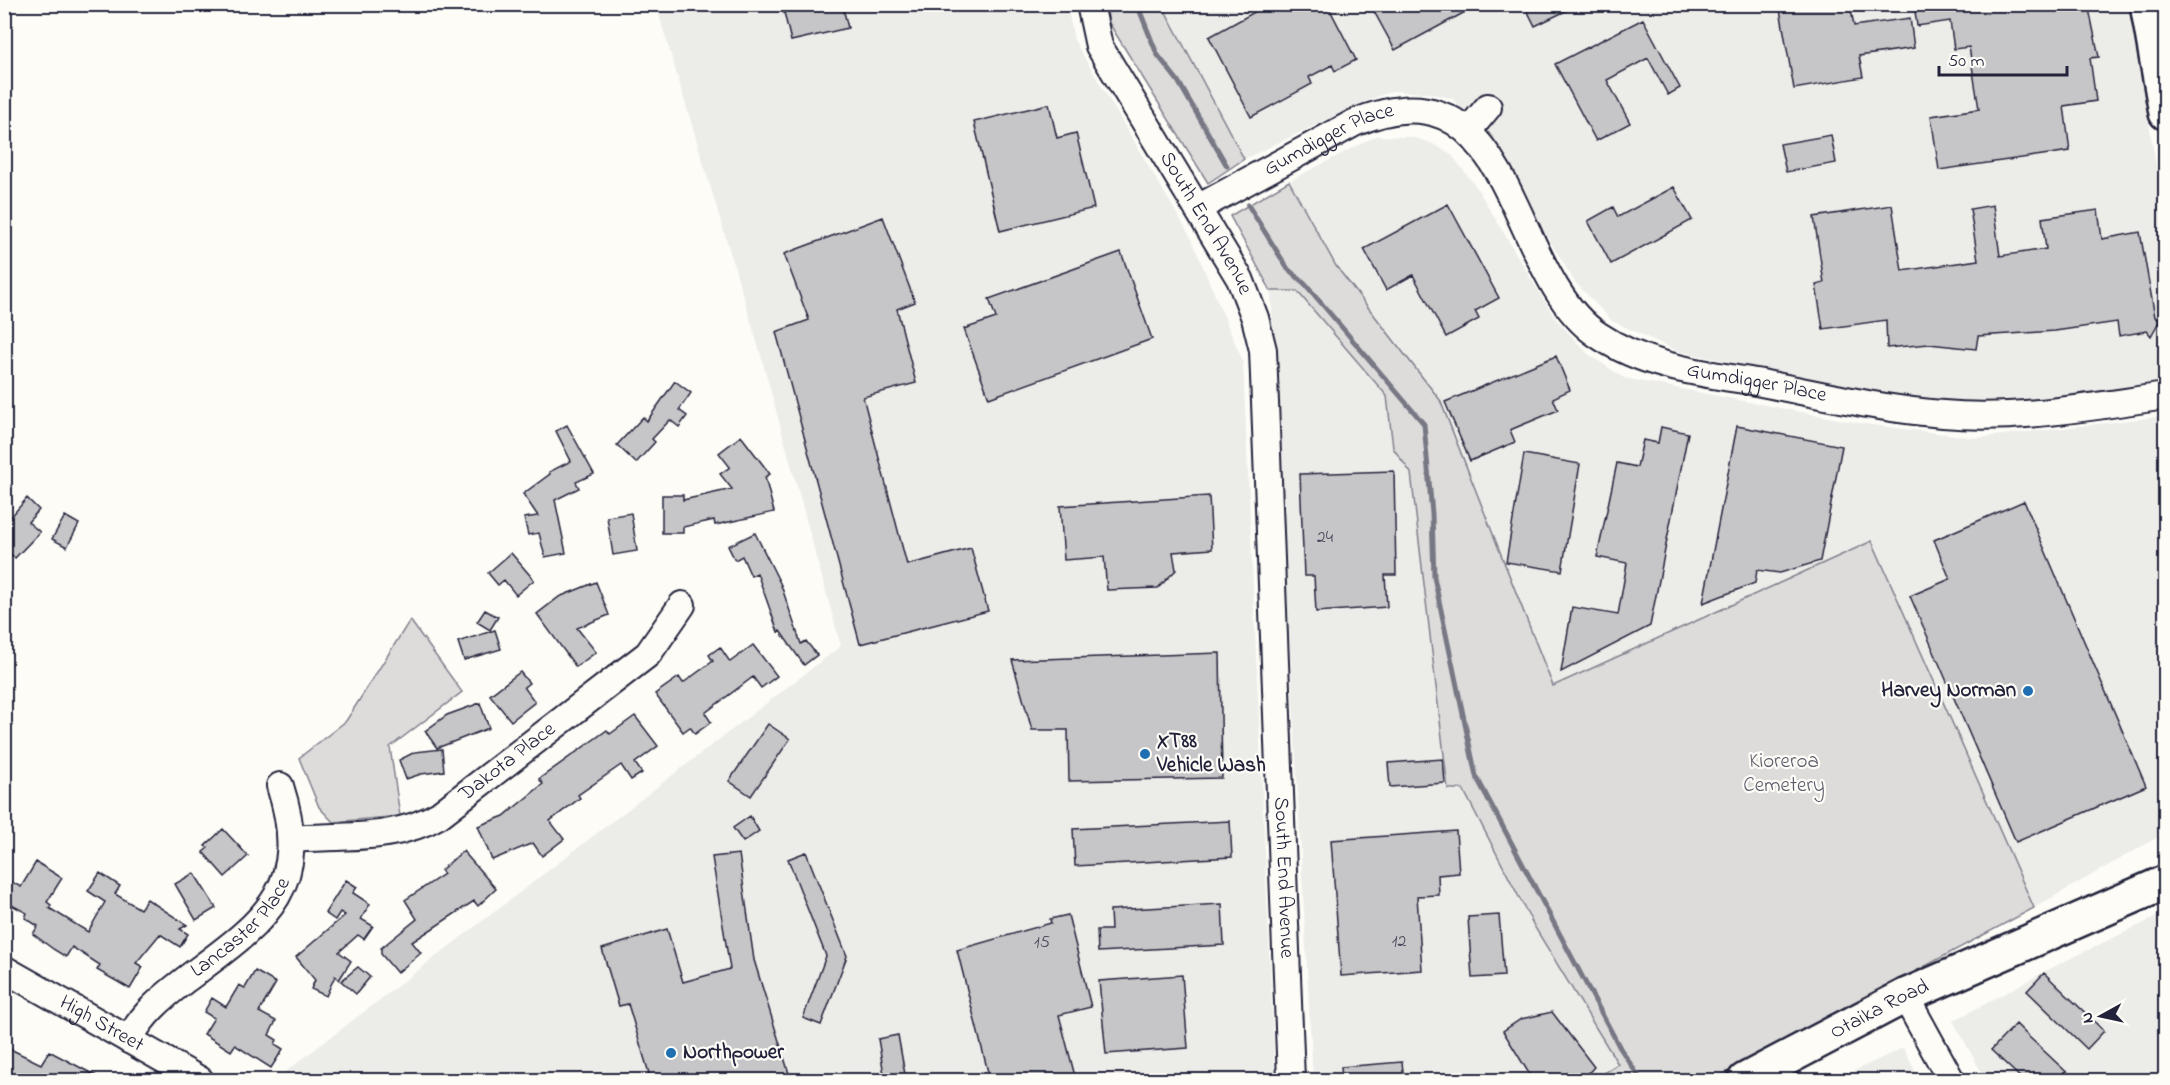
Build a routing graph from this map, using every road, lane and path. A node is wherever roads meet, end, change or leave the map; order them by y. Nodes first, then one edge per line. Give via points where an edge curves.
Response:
1 (1090, 4) edge
2 (2147, 4) edge
3 (1488, 107) dead end
4 (2166, 113) edge
5 (1468, 131) junction
6 (1198, 208) junction
7 (2166, 396) edge
8 (682, 605) dead end
9 (280, 786) dead end
10 (292, 839) junction
11 (2166, 859) edge
12 (2166, 882) edge
13 (2017, 945) junction
14 (4, 969) edge
15 (1905, 996) junction
16 (129, 1040) junction
17 (200, 1080) edge
18 (1291, 1080) edge
19 (1744, 1080) edge
20 (1951, 1080) edge

1 - 6 street, South End Avenue via 1099,46
2 - 4 main road
3 - 5 street
5 - 6 street, Gumdigger Place via 1421,111 1377,114
5 - 7 street, Gumdigger Place via 1493,161 1535,250 1575,315 1595,333 1642,359 1894,408 1945,414 2048,411
6 - 18 street, South End Avenue via 1240,279 1263,350 1258,460
8 - 10 street, Dakota Place via 648,654 440,815 420,826 395,832
9 - 10 street, Lancaster Place
10 - 16 street, Lancaster Place via 286,872 266,913 245,935 163,998 142,1018
11 - 13 main road, Otaika Road via 2085,901
12 - 13 main road, Otaika Road
13 - 15 main road, Otaika Road
14 - 16 street, High Street
15 - 19 main road, Otaika Road
15 - 20 street
16 - 17 street, High Street

